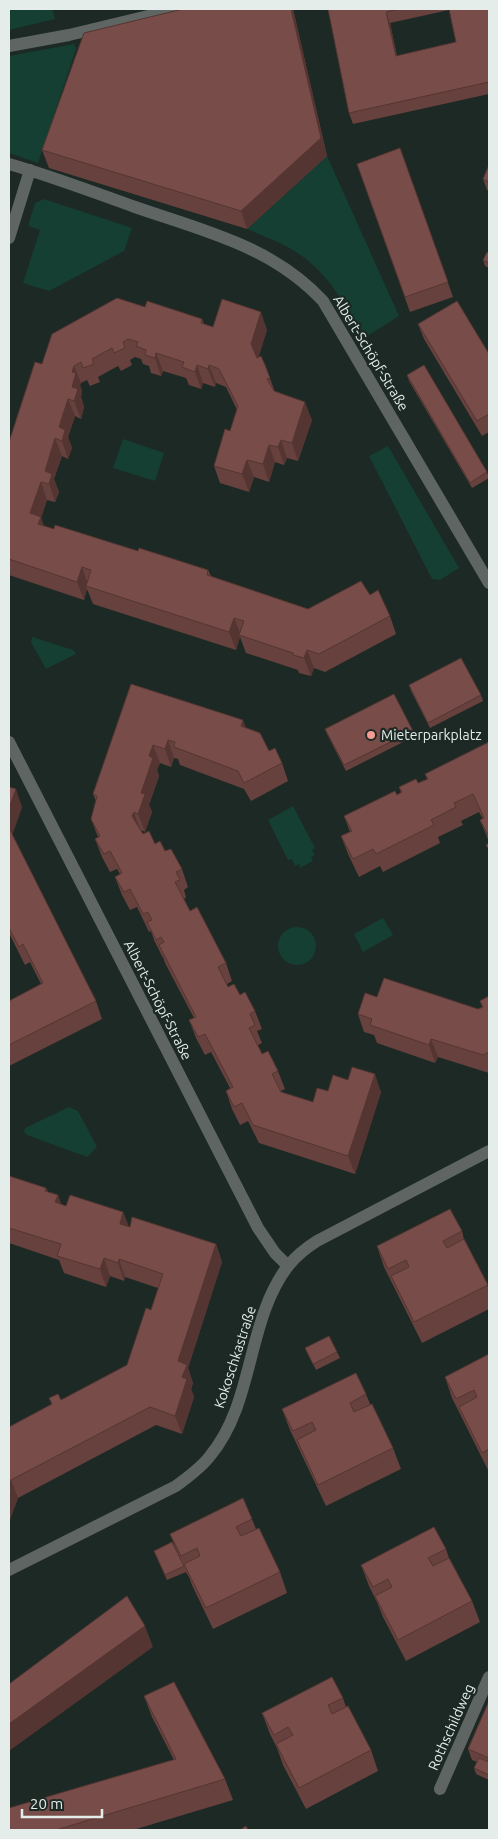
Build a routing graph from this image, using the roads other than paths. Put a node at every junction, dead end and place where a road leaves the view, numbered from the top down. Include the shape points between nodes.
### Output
1 (177, 9) edge
2 (9, 46) edge
3 (9, 164) edge
4 (30, 170) junction
5 (9, 238) edge
6 (486, 567) edge
7 (489, 583) edge
8 (9, 742) edge
9 (489, 1151) edge
10 (288, 1266) junction
11 (9, 1570) edge
12 (489, 1677) edge
13 (440, 1789) dead end

1 - 2 street
3 - 4 street, Albert-Schöpf-Straße
4 - 5 street
4 - 6 street, Albert-Schöpf-Straße via 251,248 291,271 309,286 323,301
6 - 7 street, Albert-Schöpf-Straße
8 - 10 street, Albert-Schöpf-Straße via 258,1228
9 - 10 street, Kokoschkastraße via 316,1240
10 - 11 street, Kokoschkastraße via 273,1290 236,1408 211,1456 176,1486
12 - 13 street, Rothschildweg

